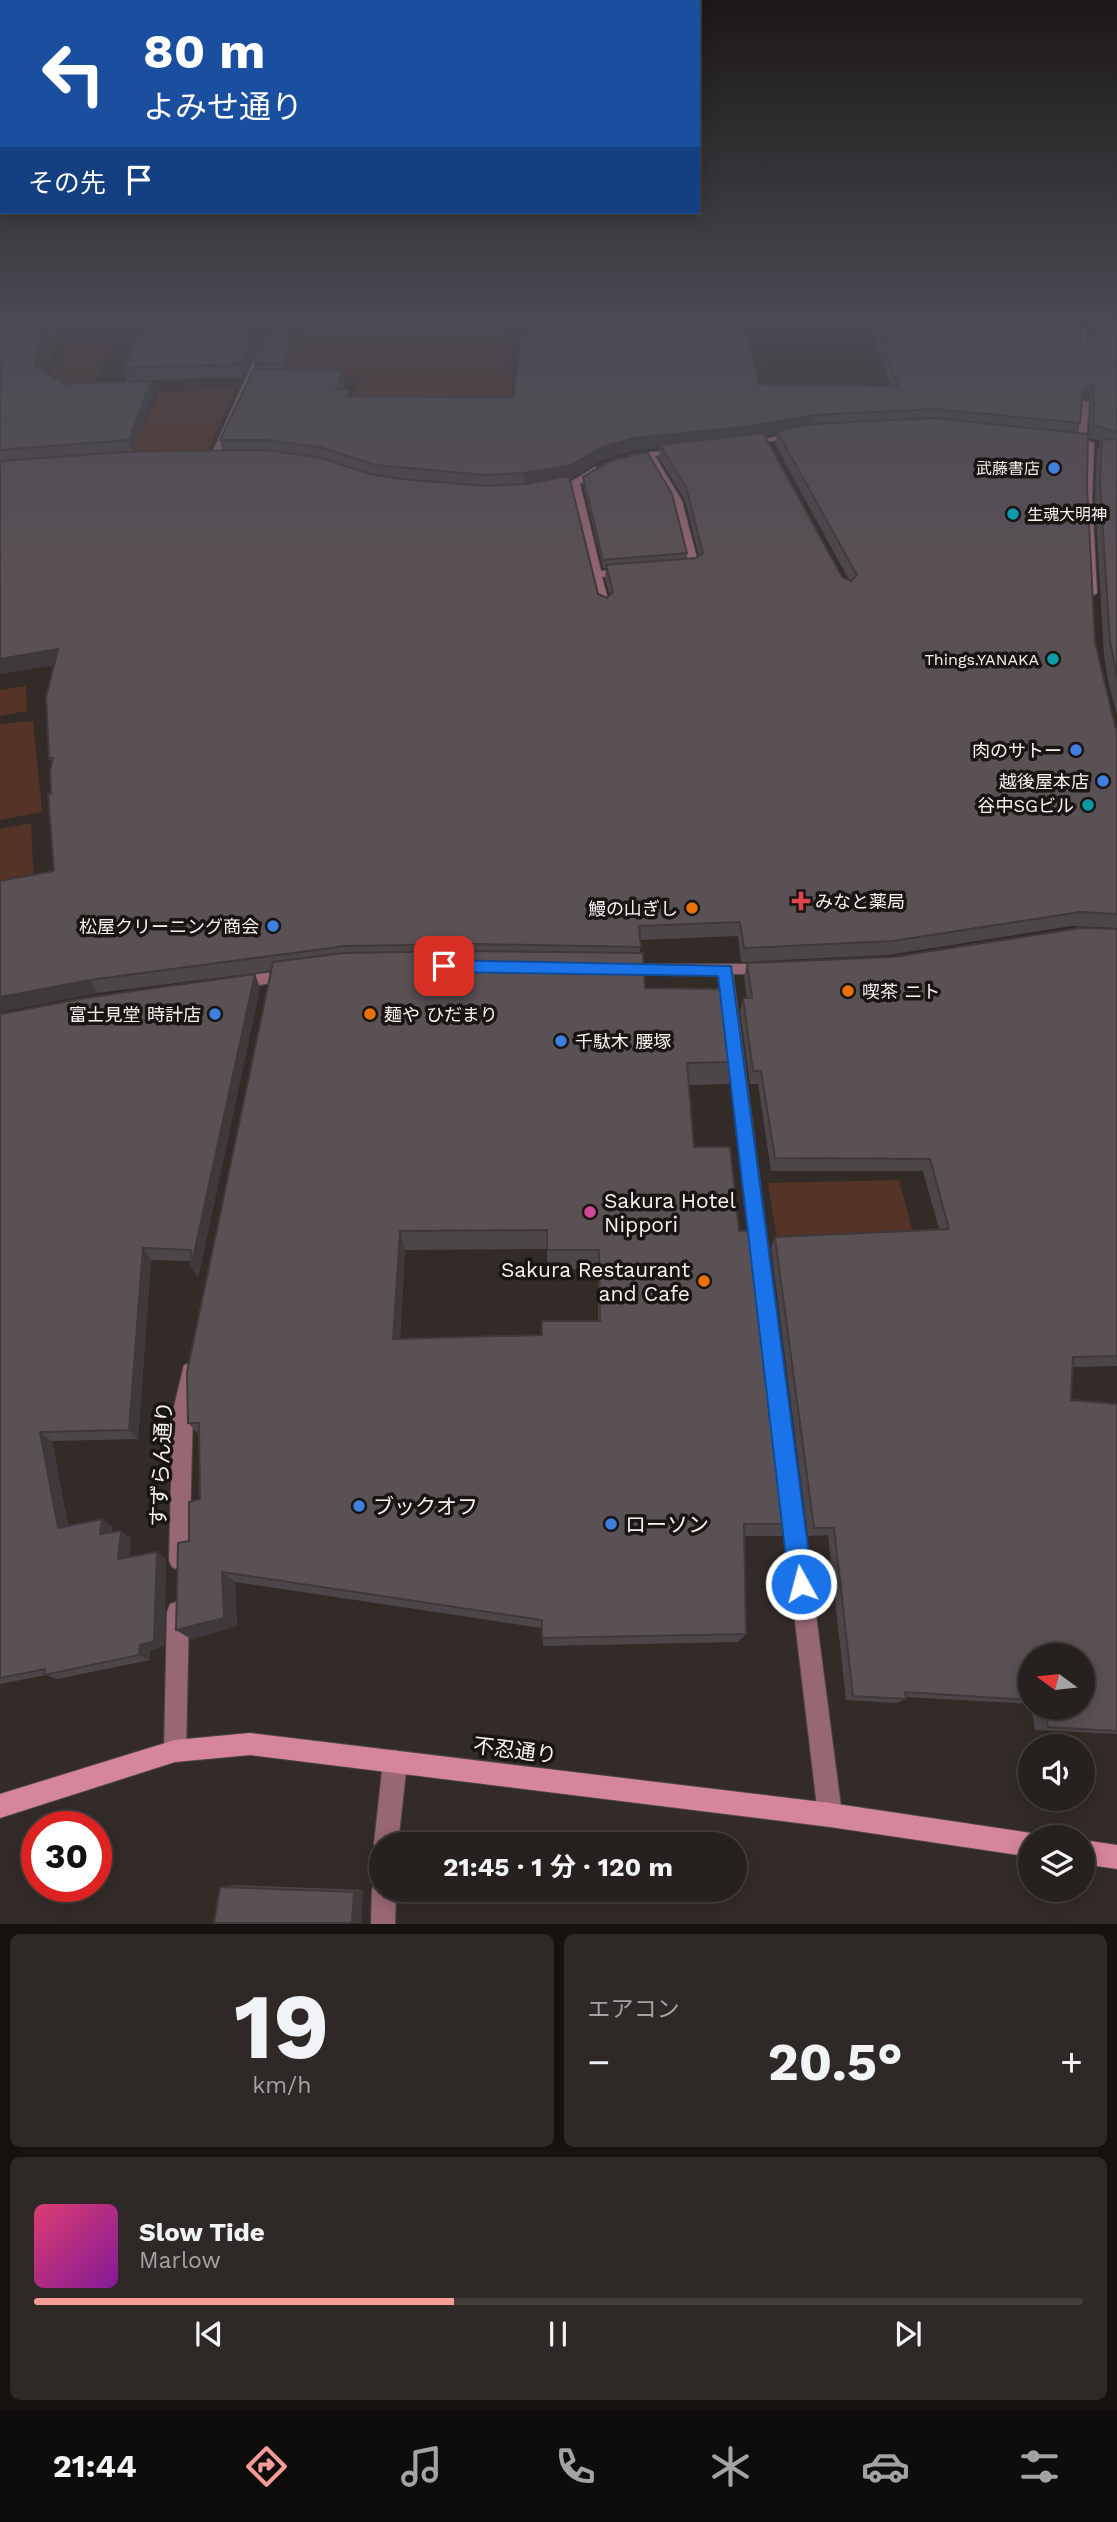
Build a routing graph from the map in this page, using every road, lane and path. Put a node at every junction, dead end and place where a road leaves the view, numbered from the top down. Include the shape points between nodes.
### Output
1 (235, 411) edge
2 (1085, 411) edge
3 (810, 432) edge
4 (1056, 439) edge
5 (766, 441) junction
6 (738, 444) edge
7 (1088, 444) junction
8 (1104, 448) edge
9 (688, 450) edge
10 (772, 452) edge
11 (650, 454) junction
12 (202, 458) edge
13 (214, 458) junction
14 (227, 458) edge
15 (624, 458) edge
16 (606, 464) edge
17 (575, 484) junction
18 (539, 491) edge
19 (667, 568) edge
20 (639, 570) edge
21 (598, 574) junction
22 (605, 607) edge
23 (1093, 610) edge
24 (614, 968) edge
25 (779, 968) edge
26 (725, 970) junction
27 (295, 974) edge
28 (218, 985) edge
29 (194, 1357) edge
30 (175, 1751) junction
31 (395, 1762) junction
32 (0, 1807) edge
33 (830, 1815) junction
34 (387, 1832) edge
35 (1018, 1843) edge
36 (1095, 1854) edge
37 (1117, 1857) edge
38 (384, 1902) edge
39 (383, 1923) edge

1 - 13 street
2 - 7 street
3 - 5 street
4 - 7 street
5 - 6 street
5 - 10 street
7 - 8 street
7 - 23 street
9 - 11 street
11 - 15 street
11 - 19 street via 678,501 694,566
12 - 13 street
13 - 14 street
16 - 17 street
17 - 18 street
17 - 21 street
20 - 21 street
21 - 22 street
24 - 26 street
25 - 26 street
26 - 33 street
27 - 28 street via 270,984
29 - 30 street, すずらん通り via 183,1411
30 - 31 main road, 不忍通り via 250,1744
30 - 32 main road, 不忍通り
31 - 33 main road, 不忍通り
31 - 34 street
33 - 35 main road, 不忍通り
36 - 37 main road
38 - 39 street

